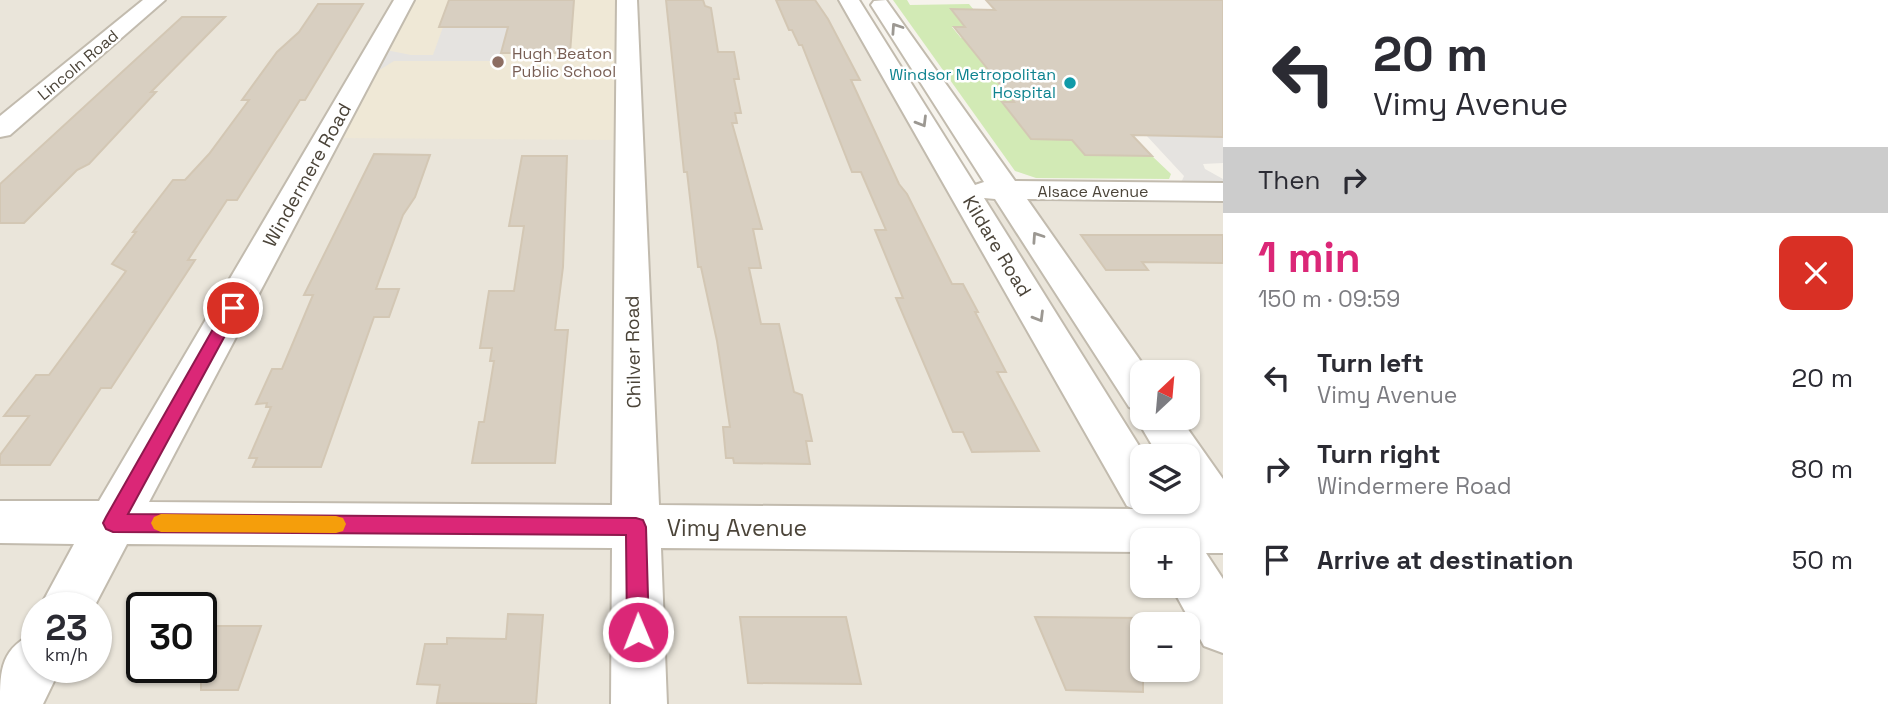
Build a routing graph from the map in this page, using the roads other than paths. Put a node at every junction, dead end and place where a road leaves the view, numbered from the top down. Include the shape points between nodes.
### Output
1 (155, 0) edge
2 (404, 0) edge
3 (627, 0) edge
4 (849, 0) edge
5 (878, 0) edge
6 (0, 130) edge
7 (964, 190) junction
8 (1005, 190) junction
9 (1223, 192) edge
10 (1130, 377) edge
11 (1200, 483) edge
12 (1223, 517) edge
13 (0, 522) edge
14 (113, 523) junction
15 (636, 527) junction
16 (1163, 527) edge
17 (1223, 531) edge
18 (74, 592) edge
19 (1223, 627) edge
20 (24, 683) edge
21 (12, 704) edge
22 (639, 704) edge

1 - 6 street, Lincoln Road
2 - 14 street, Windermere Road
3 - 15 street, Chilver Road
4 -> 7 street, Kildare Road
8 -> 5 street, Kildare Road
7 - 8 street, Alsace Avenue
7 -> 16 street, Kildare Road
8 - 9 street, Alsace Avenue
10 -> 8 street, Kildare Road
11 - 12 street
13 - 14 street, Vimy Avenue
14 - 15 street, Vimy Avenue
14 - 18 street, Windermere Road
15 - 16 street, Vimy Avenue
15 - 22 street, Chilver Road
16 - 17 street, Vimy Avenue
16 - 19 street, Kildare Road
20 - 21 street

